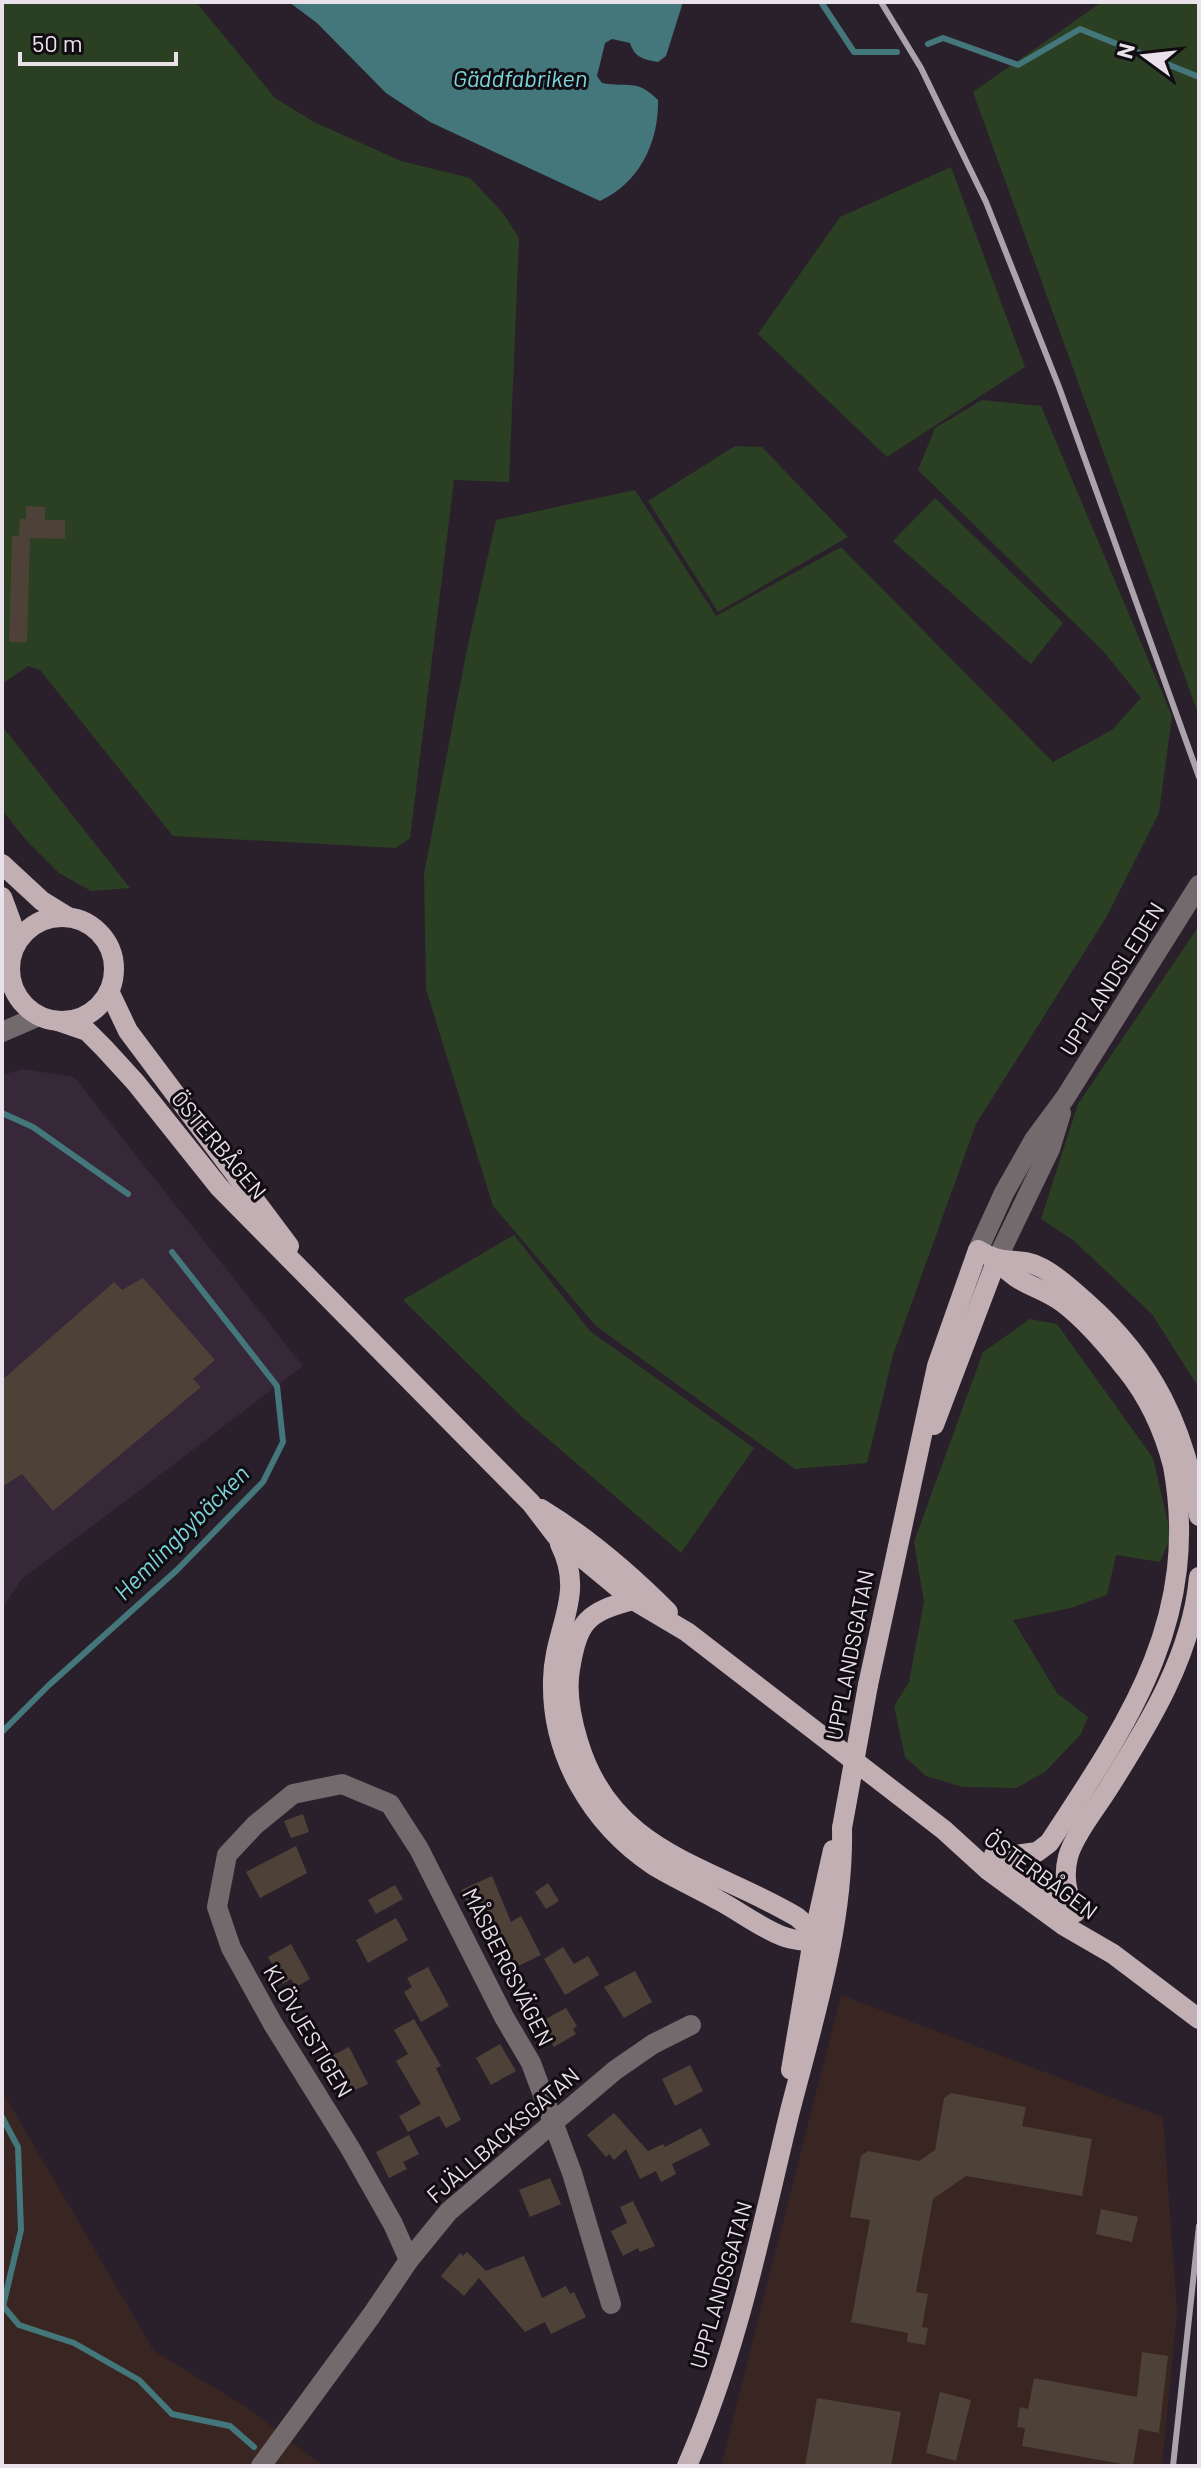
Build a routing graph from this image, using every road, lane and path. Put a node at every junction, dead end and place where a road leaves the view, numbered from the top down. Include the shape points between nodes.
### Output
1 (2, 864) edge
2 (1199, 885) edge
3 (2, 897) edge
4 (68, 917) junction
5 (8, 968) edge
6 (109, 991) junction
7 (48, 1019) junction
8 (2, 1032) edge
9 (1065, 1098) junction
10 (978, 1250) junction
11 (997, 1259) junction
12 (337, 1310) junction
13 (908, 1493) junction
14 (531, 1503) junction
15 (1199, 1516) edge
16 (557, 1537) junction
17 (1199, 1577) edge
18 (633, 1600) junction
19 (687, 1632) junction
20 (255, 1825) joint
21 (944, 1830) junction
22 (999, 1857) junction
23 (1074, 1911) junction
24 (821, 1943) junction
25 (1113, 1954) junction
26 (1199, 2019) edge
27 (691, 2025) dead end
28 (555, 2121) junction
29 (409, 2260) junction
30 (611, 2304) dead end
31 (261, 2466) edge
32 (687, 2466) edge

1 - 4 main road
2 - 9 street, UPPLANDSLEDEN
3 - 5 main road via 12,924
4 - 5 main road via 36,923 22,935
4 - 6 main road via 91,926 108,943 114,967
5 - 7 main road via 24,1005
6 - 7 main road via 94,1010 77,1019
6 - 12 main road, ÖSTERBÅGEN via 128,1031
7 - 8 street
7 - 12 main road, ÖSTERBÅGEN via 87,1031 104,1048 219,1187
9 - 10 street, UPPLANDSLEDEN via 1034,1140
9 - 11 street, UPPLANDSLEDEN via 1050,1149
10 - 11 main road
10 - 13 main road, UPPLANDSGATAN via 937,1366
11 - 13 main road, UPPLANDSGATAN
11 - 15 main road via 1021,1260 1053,1274 1139,1358 1174,1420
11 - 22 main road via 1015,1279 1074,1312 1144,1395 1180,1487 1186,1559 1159,1668 1107,1754 1049,1843 1037,1852
12 - 14 main road, ÖSTERBÅGEN
13 - 24 main road, UPPLANDSGATAN, bridge via 842,1828 831,1856
14 - 16 main road, ÖSTERBÅGEN
14 - 19 main road, ÖSTERBÅGEN via 567,1525 644,1588
16 - 18 main road, ÖSTERBÅGEN
16 - 24 main road via 572,1582 553,1680 556,1723 581,1791 603,1821 655,1866 780,1936
17 - 23 main road via 1187,1638 1173,1675 1069,1853 1064,1873
18 - 19 main road, ÖSTERBÅGEN
18 - 24 main road via 602,1608 574,1644 568,1680 572,1721 596,1783 639,1835 664,1853 797,1917
19 - 21 main road, ÖSTERBÅGEN
20 - 28 street, MÅSBERGSVÄGEN via 293,1794 342,1784 390,1804 531,2063
20 - 29 street, KLÖVJESTIGEN via 227,1855 217,1907 231,1948 350,2148
21 - 22 main road, ÖSTERBÅGEN
21 - 25 main road, ÖSTERBÅGEN via 989,1871
22 - 23 main road, ÖSTERBÅGEN
23 - 25 main road, ÖSTERBÅGEN
24 - 32 main road, UPPLANDSGATAN via 805,2062 733,2344
25 - 26 main road, ÖSTERBÅGEN
27 - 28 street, FJÄLLBACKSGATAN via 614,2071
28 - 29 street, FJÄLLBACKSGATAN via 449,2211
28 - 30 street, MÅSBERGSVÄGEN
29 - 31 street, FJÄLLBACKSGATAN

